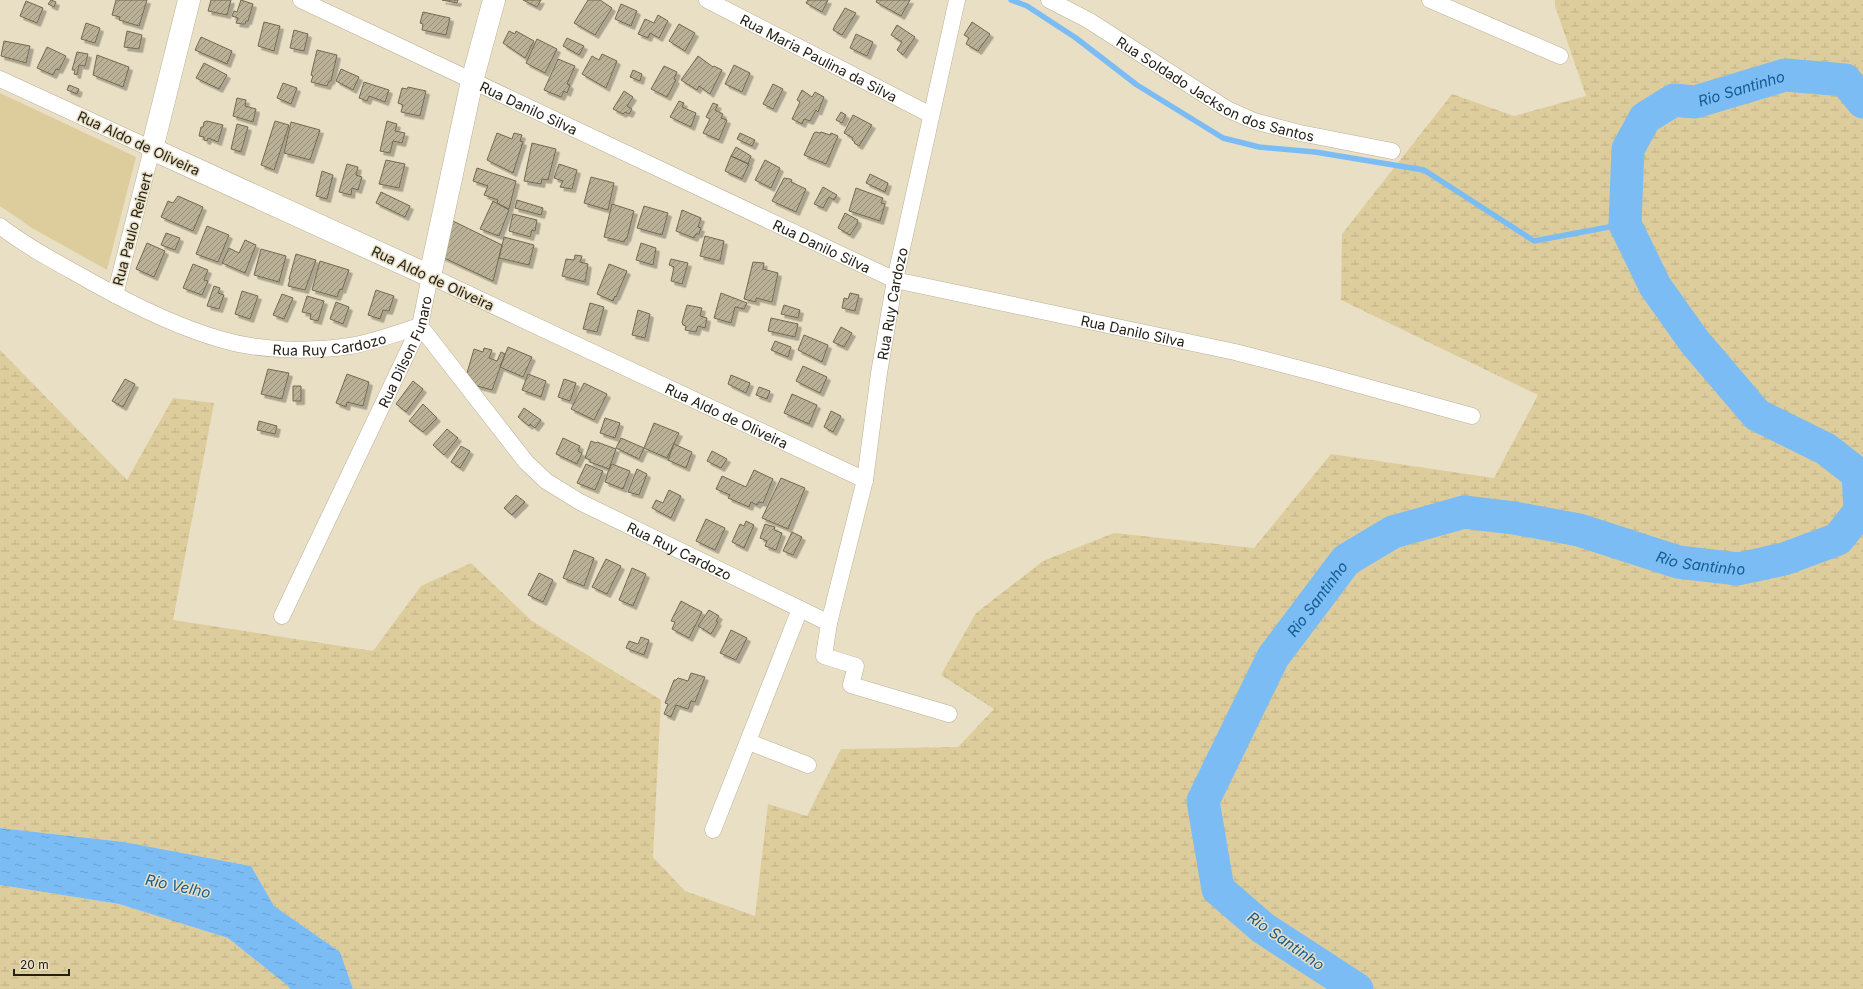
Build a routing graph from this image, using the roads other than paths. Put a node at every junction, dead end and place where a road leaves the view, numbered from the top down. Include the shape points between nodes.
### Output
1 (189, 0) edge
2 (301, 0) edge
3 (494, 0) edge
4 (707, 0) edge
5 (957, 0) edge
6 (1050, 0) edge
7 (1430, 0) edge
8 (1560, 56) dead end
9 (0, 79) edge
10 (472, 81) junction
11 (931, 115) junction
12 (152, 149) junction
13 (1392, 151) dead end
14 (0, 226) edge
15 (430, 276) junction
16 (895, 280) junction
17 (115, 295) junction
18 (420, 326) junction
19 (1472, 416) dead end
20 (866, 480) junction
21 (800, 609) junction
22 (282, 616) dead end
23 (829, 623) junction
24 (949, 714) dead end
25 (749, 742) junction
26 (808, 765) dead end
27 (713, 830) dead end

1 - 12 street, Rua Paulo Reinert
2 - 10 street, Rua Danilo Silva
3 - 10 street, Rua Dilson Funaro
4 - 11 street, Rua Maria Paulina da Silva
5 - 11 street, Rua Ruy Cardozo
6 - 13 street, Rua Soldado Jackson dos Santos via 1088,20 1227,108 1254,121
7 - 8 street
9 - 12 street, Rua Aldo de Oliveira
10 - 15 street, Rua Dilson Funaro
10 - 16 street, Rua Danilo Silva
11 - 16 street, Rua Ruy Cardozo
12 - 15 street, Rua Aldo de Oliveira
12 - 17 street, Rua Paulo Reinert
14 - 17 street, Rua Ruy Cardozo
15 - 18 street, Rua Dilson Funaro
15 - 20 street, Rua Aldo de Oliveira
16 - 19 street, Rua Danilo Silva via 1235,352
16 - 20 street, Rua Ruy Cardozo via 879,373
17 - 18 street, Rua Ruy Cardozo via 224,340 269,348 316,349 350,346
18 - 21 street, Rua Ruy Cardozo via 526,462 546,481 580,502
18 - 22 street, Rua Dilson Funaro
20 - 23 street, Rua Ruy Cardozo
21 - 23 street, Rua Ruy Cardozo
21 - 25 street
23 - 24 street via 824,656 856,666 851,685
25 - 26 street
25 - 27 street

